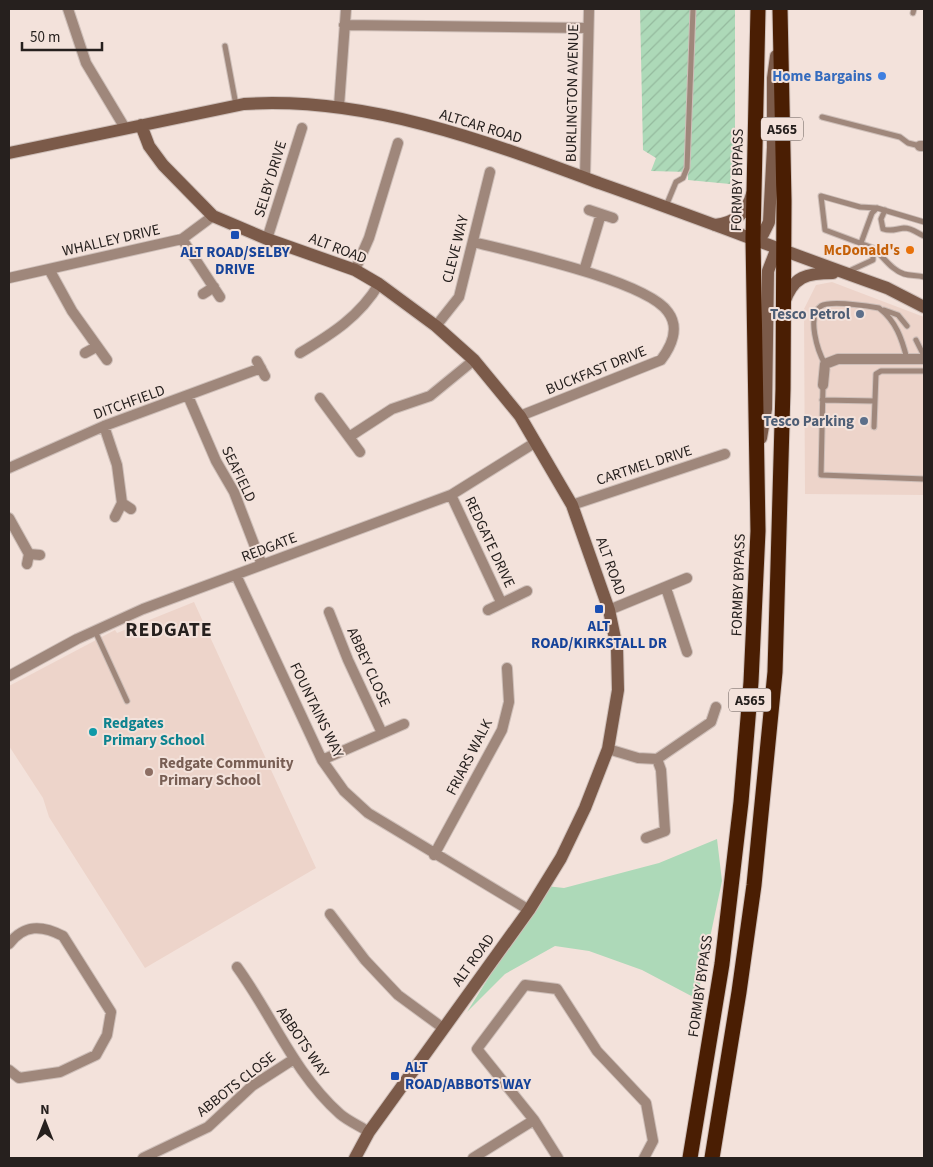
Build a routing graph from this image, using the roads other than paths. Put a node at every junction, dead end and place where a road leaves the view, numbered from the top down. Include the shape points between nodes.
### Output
1 (68, 9) edge
2 (346, 9) edge
3 (589, 9) edge
4 (693, 9) edge
5 (758, 9) edge
6 (780, 9) edge
7 (344, 25) junction
8 (588, 28) junction
9 (780, 34) junction
10 (224, 46) dead end
11 (236, 105) junction
12 (339, 106) junction
13 (822, 117) dead end
14 (141, 125) junction
15 (125, 128) junction
16 (302, 128) dead end
17 (398, 143) dead end
18 (922, 146) edge
19 (9, 153) edge
20 (489, 172) dead end
21 (586, 178) junction
22 (754, 187) junction
23 (666, 206) junction
24 (860, 207) junction
25 (876, 208) junction
26 (589, 210) dead end
27 (885, 210) junction
28 (872, 213) junction
29 (601, 214) junction
30 (213, 216) junction
31 (614, 218) dead end
32 (924, 222) edge
33 (715, 225) junction
34 (924, 236) edge
35 (753, 238) junction
36 (182, 239) junction
37 (267, 239) junction
38 (473, 242) junction
39 (861, 242) junction
40 (873, 248) junction
41 (783, 250) junction
42 (50, 270) junction
43 (355, 270) junction
44 (584, 271) junction
45 (844, 273) junction
46 (924, 277) edge
47 (9, 278) edge
48 (379, 284) junction
49 (214, 287) junction
50 (203, 294) dead end
51 (220, 297) dead end
52 (783, 305) junction
53 (924, 307) edge
54 (879, 308) junction
55 (436, 326) junction
56 (907, 326) dead end
57 (916, 340) dead end
58 (96, 347) junction
59 (85, 353) dead end
60 (301, 353) dead end
61 (924, 357) edge
62 (907, 359) junction
63 (107, 360) dead end
64 (474, 360) junction
65 (825, 364) junction
66 (261, 368) dead end
67 (924, 372) edge
68 (823, 384) joint
69 (188, 396) junction
70 (320, 398) dead end
71 (822, 400) junction
72 (874, 401) junction
73 (520, 416) junction
74 (104, 426) junction
75 (874, 427) dead end
76 (349, 437) junction
77 (536, 442) junction
78 (360, 452) dead end
79 (758, 452) junction
80 (725, 454) dead end
81 (9, 468) edge
82 (924, 479) edge
83 (451, 495) junction
84 (572, 505) junction
85 (115, 517) dead end
86 (9, 518) edge
87 (40, 555) dead end
88 (262, 565) junction
89 (236, 575) junction
90 (687, 578) dead end
91 (666, 588) junction
92 (527, 591) dead end
93 (502, 602) junction
94 (488, 610) dead end
95 (609, 610) junction
96 (329, 612) dead end
97 (95, 631) junction
98 (687, 652) dead end
99 (507, 668) dead end
100 (9, 676) edge
101 (127, 701) dead end
102 (716, 707) dead end
103 (404, 724) dead end
104 (382, 733) junction
105 (608, 749) junction
106 (657, 759) junction
107 (322, 760) junction
108 (646, 838) dead end
109 (434, 855) junction
110 (529, 910) junction
111 (330, 914) dead end
112 (9, 944) edge
113 (237, 967) dead end
114 (443, 1028) junction
115 (294, 1059) junction
116 (9, 1070) edge
117 (534, 1120) junction
118 (369, 1132) junction
119 (143, 1158) edge
120 (356, 1158) edge
121 (473, 1158) edge
122 (558, 1158) edge
123 (644, 1158) edge
124 (690, 1158) edge
125 (712, 1158) edge

1 - 15 street via 86,63
2 - 7 street
3 - 8 street, BURLINGTON AVENUE
4 - 23 lane via 687,168 683,178 676,182
5 - 22 highway, FORMBY BYPASS / A565
6 - 9 highway, A565
7 - 8 street
7 - 12 street
8 - 21 street, BURLINGTON AVENUE
9 - 35 main road via 773,78 769,222 763,234
9 - 41 highway, A565
10 - 11 lane
11 - 12 main road, ALTCAR ROAD via 270,102
11 - 14 main road, ALTCAR ROAD
12 - 21 main road, ALTCAR ROAD via 412,122 496,146
13 - 18 lane via 900,137 908,143
14 - 15 main road, ALTCAR ROAD
14 - 30 main road, ALT ROAD via 149,146 163,165
15 - 19 main road, ALTCAR ROAD
16 - 37 street, SELBY DRIVE
17 - 43 street via 369,238
20 - 38 street, CLEVE WAY
21 - 23 main road, ALTCAR ROAD
22 - 33 main road via 749,204 740,216
22 - 35 highway, FORMBY BYPASS / A565
23 - 33 main road, ALTCAR ROAD
24 - 25 lane
24 - 28 lane
24 - 39 lane via 822,196 825,230
25 - 27 lane
25 - 28 lane
26 - 29 street
27 - 32 lane
27 - 34 lane via 881,219 882,229 891,232 912,229
28 - 39 lane
29 - 31 street
29 - 44 street
30 - 36 street, WHALLEY DRIVE
30 - 37 main road, ALT ROAD
33 - 35 main road, ALTCAR ROAD
35 - 41 main road, ALTCAR ROAD
35 - 79 highway, FORMBY BYPASS / A565
36 - 42 street, WHALLEY DRIVE
36 - 49 street
37 - 43 main road, ALT ROAD
38 - 44 street, BUCKFAST DRIVE
38 - 55 street, CLEVE WAY via 459,297
39 - 40 lane
40 - 45 lane via 873,260
40 - 46 lane via 895,270
41 - 45 main road, ALTCAR ROAD
41 - 52 highway, A565
41 - 79 main road via 775,253 768,271 766,409
42 - 47 street, WHALLEY DRIVE
42 - 58 street
43 - 48 main road, ALT ROAD
44 - 73 street, BUCKFAST DRIVE via 653,298 669,312 674,327 672,346 661,360
45 - 52 main road via 804,276 792,287
45 - 53 main road, ALTCAR ROAD via 887,288
48 - 55 main road, ALT ROAD
48 - 60 street via 369,302 341,328
49 - 50 street
49 - 51 street
52 - 125 highway, A565 via 774,672 753,895
54 - 56 lane via 898,315
54 - 62 lane via 894,323
54 - 65 lane via 821,306 815,314 815,340
55 - 64 main road, ALT ROAD
57 - 61 lane
58 - 59 street
58 - 63 street
61 - 62 street
62 - 65 street via 838,358
64 - 73 main road, ALT ROAD
64 - 76 street via 430,396 392,409
65 - 68 street
66 - 69 street, DITCHFIELD
67 - 72 lane via 881,370 876,374
68 - 71 lane
69 - 74 street, DITCHFIELD
69 - 88 street, SEAFIELD via 216,461 234,492
70 - 76 street
71 - 72 lane
71 - 82 lane via 821,475
72 - 75 lane
73 - 77 main road, ALT ROAD
74 - 81 street, DITCHFIELD
74 - 85 street via 126,506
76 - 78 street
77 - 83 street, REDGATE
77 - 84 main road, ALT ROAD
79 - 124 highway, FORMBY BYPASS / A565 via 755,609 741,802 722,964
80 - 84 street, CARTMEL DRIVE
83 - 88 street, REDGATE
83 - 93 street, REDGATE DRIVE
84 - 95 main road, ALT ROAD
86 - 87 street via 28,559
88 - 89 street, REDGATE
89 - 97 street, REDGATE via 143,608
89 - 107 street, FOUNTAINS WAY
90 - 91 street
91 - 95 street
91 - 98 street
92 - 93 street, REDGATE DRIVE
93 - 94 street, REDGATE DRIVE
95 - 105 main road, ALT ROAD via 617,648 618,690
96 - 104 street, ABBEY CLOSE
97 - 100 street, REDGATE
97 - 101 lane
99 - 109 street, FRIARS WALK via 510,702 502,730
102 - 106 street via 711,722
103 - 104 street
104 - 107 street
105 - 106 street via 638,758
105 - 110 main road, ALT ROAD via 561,858
106 - 108 street via 661,770 665,831
107 - 109 street, FOUNTAINS WAY via 344,791 368,812
109 - 110 street, FOUNTAINS WAY
110 - 114 main road, ALT ROAD
111 - 114 street via 365,960 398,995
112 - 116 street via 17,934 33,927 64,936 111,1012 107,1035 96,1055 52,1073 19,1078
113 - 115 street, ABBOTS WAY via 240,981
114 - 118 main road, ALT ROAD
115 - 118 street, ABBOTS WAY via 341,1114
115 - 119 street, ABBOTS CLOSE via 252,1086 208,1127
117 - 121 street
117 - 122 street
117 - 123 street via 476,1049 524,985 557,988 597,1052 646,1102 654,1141
118 - 120 main road, ALT ROAD

